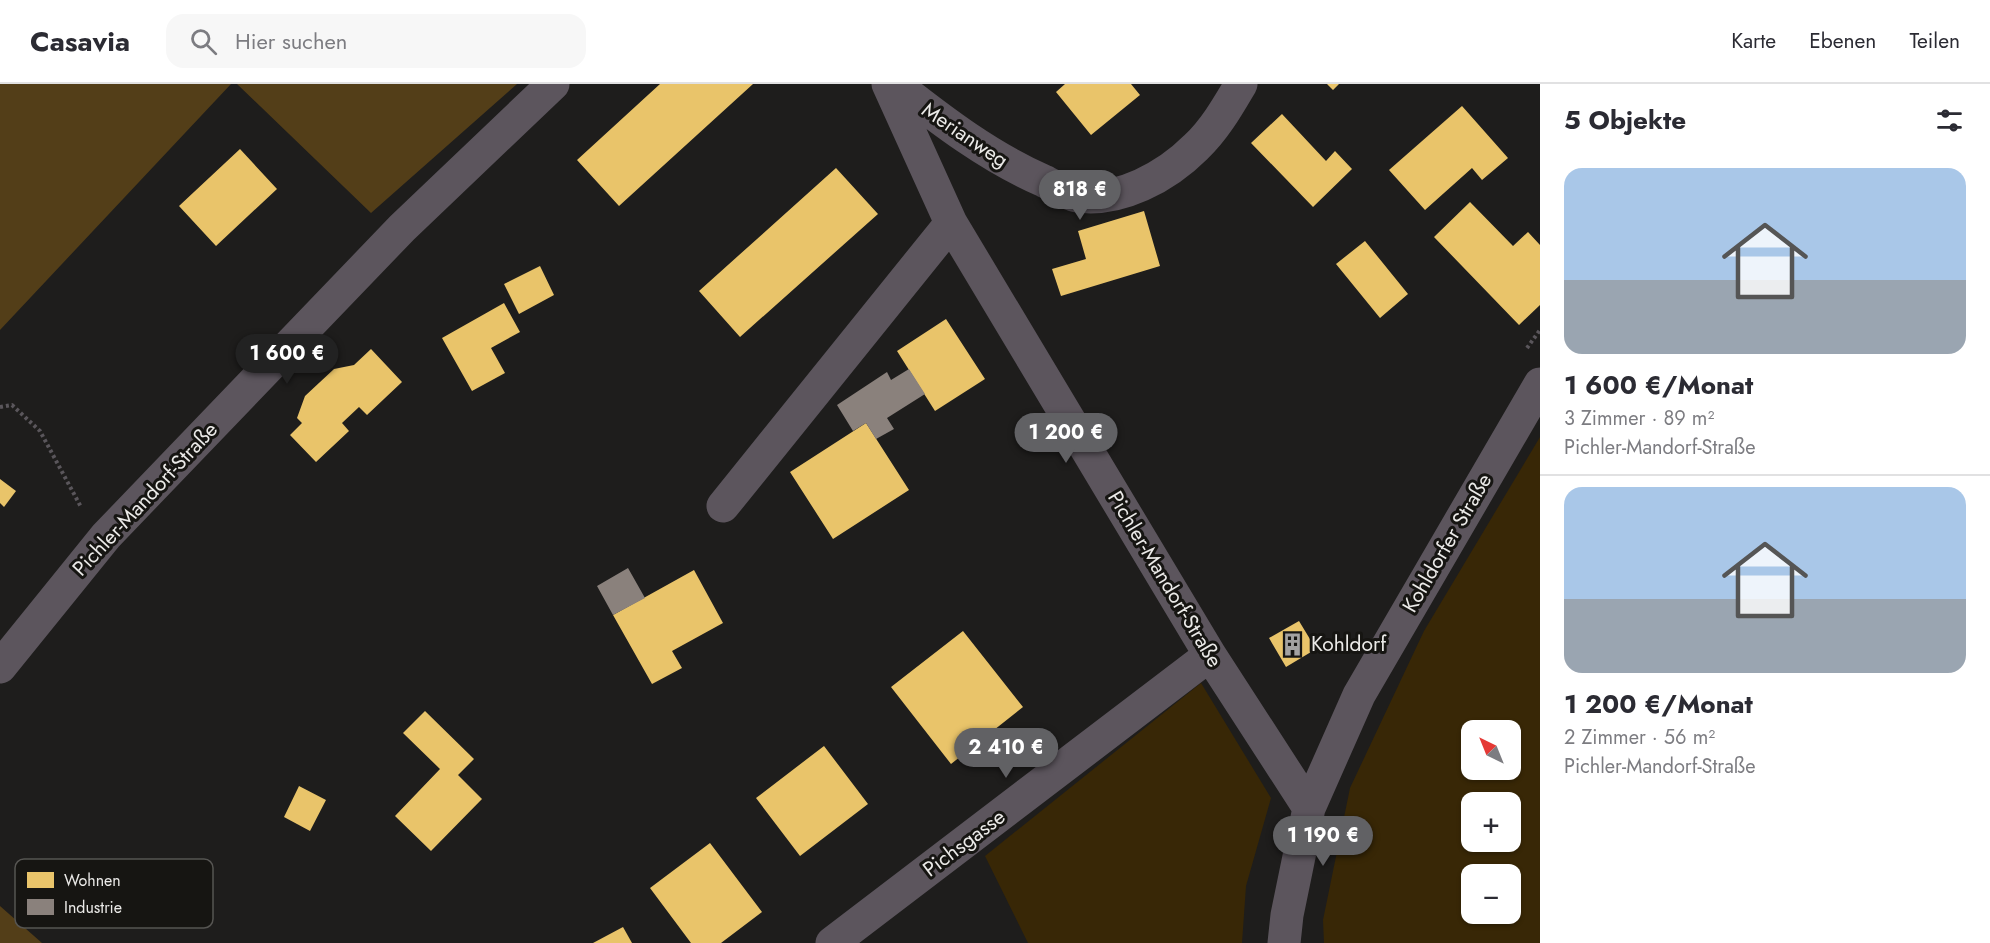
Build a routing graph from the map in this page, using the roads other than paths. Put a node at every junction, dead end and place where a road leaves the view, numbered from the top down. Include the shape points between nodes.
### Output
1 (553, 84) edge
2 (888, 84) edge
3 (895, 84) edge
4 (1241, 84) edge
5 (951, 223) junction
6 (1540, 384) edge
7 (723, 506) dead end
8 (1210, 655) junction
9 (0, 667) edge
10 (1310, 808) junction
11 (832, 943) edge
12 (1284, 943) edge

1 - 9 street, Pichler-Mandorf-Straße via 402,228 106,536
2 - 5 street, Pichler-Mandorf-Straße
3 - 4 street, Merianweg via 1010,166 1075,195 1107,197 1151,181 1196,148
5 - 7 street
5 - 8 street, Pichler-Mandorf-Straße
6 - 10 street, Kohldorfer Straße via 1359,696
8 - 10 street, Pichler-Mandorf-Straße
8 - 11 street, Pichsgasse
10 - 12 street, Kohldorfer Straße

